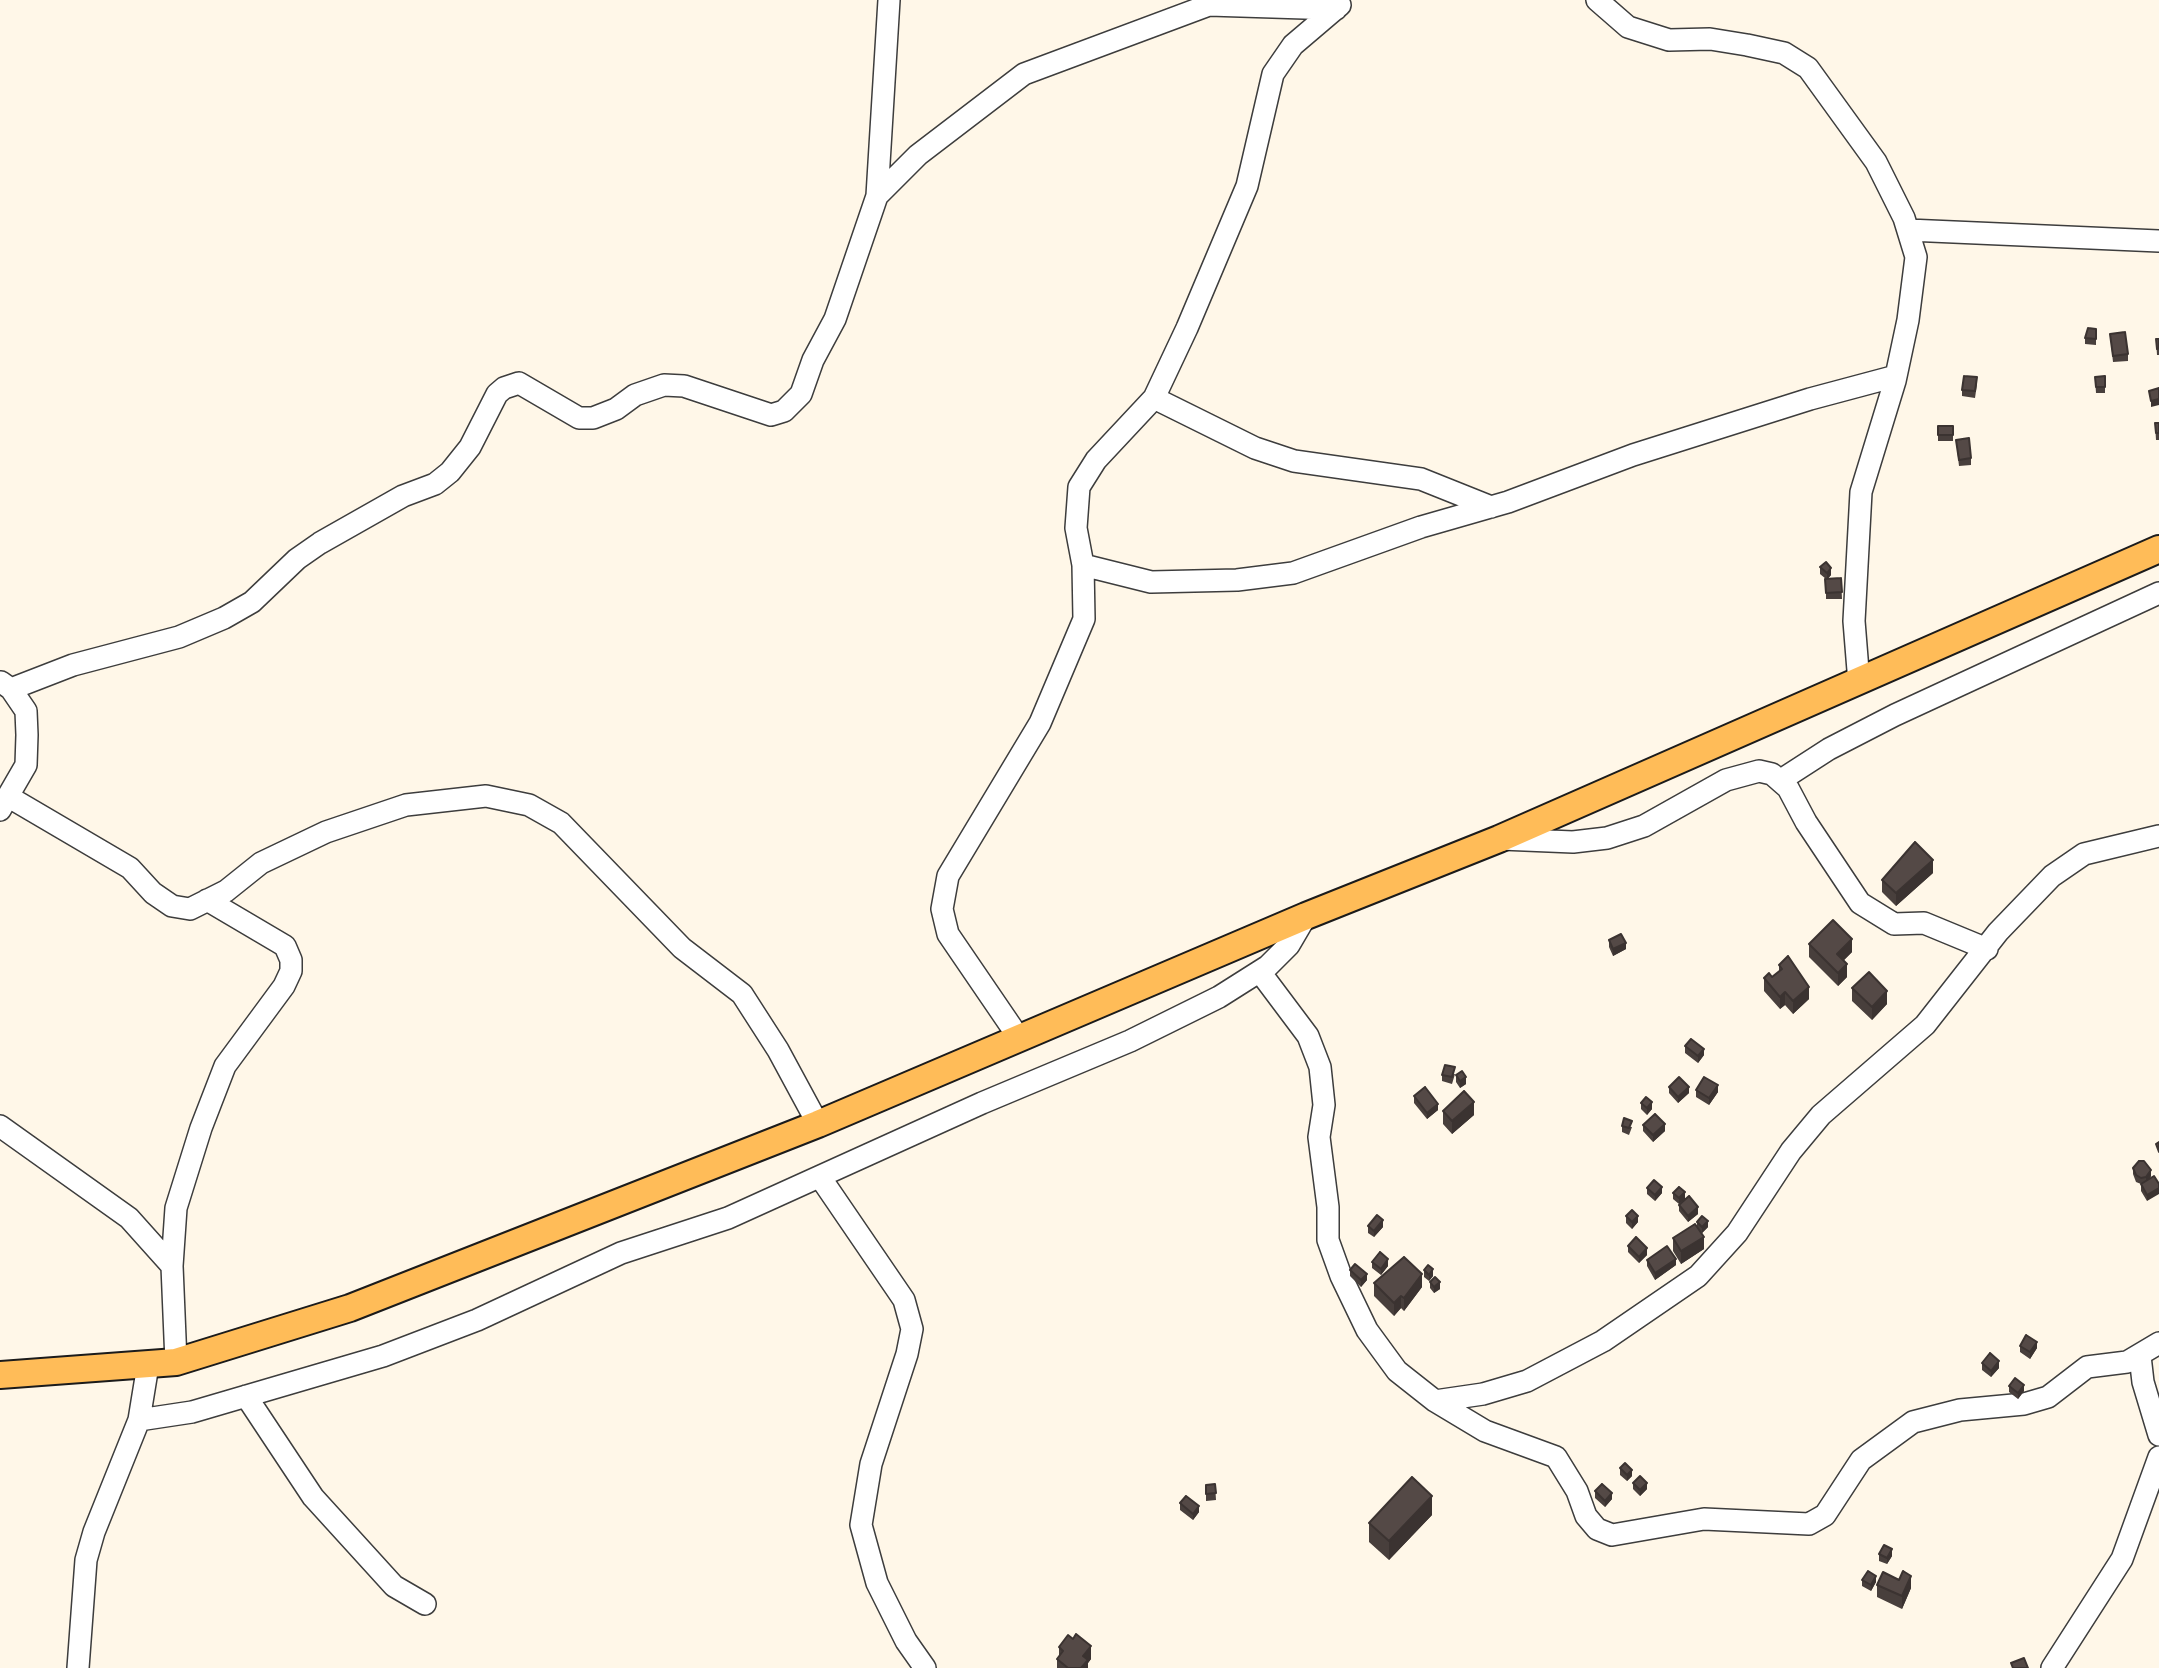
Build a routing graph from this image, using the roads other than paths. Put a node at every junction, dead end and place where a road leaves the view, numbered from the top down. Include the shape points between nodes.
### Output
1 (889, 0) edge
2 (1597, 0) edge
3 (1341, 4) edge
4 (877, 196) junction
5 (1908, 230) junction
6 (2159, 241) edge
7 (1896, 376) junction
8 (1154, 398) junction
9 (1491, 507) junction
10 (2159, 549) edge
11 (1083, 565) junction
12 (2159, 593) edge
13 (1859, 683) junction
14 (6, 685) edge
15 (1781, 780) junction
16 (5, 803) edge
17 (2159, 836) edge
18 (1499, 839) junction
19 (207, 900) junction
20 (1306, 916) junction
21 (1987, 949) junction
22 (1260, 972) junction
23 (1019, 1038) junction
24 (818, 1124) junction
25 (0, 1126) edge
26 (820, 1177) junction
27 (172, 1266) junction
28 (2159, 1343) edge
29 (2140, 1356) junction
30 (176, 1362) junction
31 (148, 1365) junction
32 (0, 1375) edge
33 (246, 1396) junction
34 (1435, 1401) junction
35 (139, 1420) junction
36 (2159, 1435) edge
37 (2159, 1457) edge
38 (425, 1604) dead end
39 (78, 1668) edge
40 (925, 1668) edge
41 (2052, 1668) edge

1 - 4 street
2 - 5 street via 1629,27 1669,40 1710,39 1747,45 1784,53 1808,68 1876,162
3 - 4 street via 1209,5 1024,74 918,155
3 - 8 street via 1293,45 1273,74 1247,186
4 - 14 street via 835,319 801,394 784,411 771,415 684,386 664,385 593,418 579,418 519,383 504,388 450,472 320,543 252,602 179,637
5 - 6 street
5 - 7 street via 1916,257
7 - 9 street via 1633,455
7 - 13 street via 1861,492 1854,621
8 - 9 street via 1255,448 1294,461 1421,479
8 - 11 street via 1096,460 1079,486 1076,528
9 - 11 street via 1293,573 1151,582
10 - 13 main road
11 - 23 street via 1084,619 1062,676 1011,776 948,876 942,909 948,934
12 - 15 street via 1895,715
13 - 18 main road
14 - 16 street via 26,711 27,736 26,765
15 - 18 street via 1759,771 1726,780 1644,827 1607,838 1573,842
15 - 21 street via 1860,903 1894,924 1924,923
16 - 19 street via 130,868 172,906 190,909
17 - 21 street via 2084,854 2052,876
18 - 20 main road
19 - 24 street via 261,863 315,837 407,806 486,796 529,804 561,823 682,948 742,994
19 - 27 street via 285,946 291,971 225,1066 176,1208
20 - 22 street via 1289,945
20 - 23 main road
21 - 34 street via 1925,1025 1822,1115 1791,1151 1737,1233 1698,1276 1603,1340 1527,1381
22 - 26 street via 1130,1041
22 - 34 street via 1308,1036 1320,1067 1324,1105 1319,1137 1328,1240 1341,1276 1367,1330 1397,1371
23 - 24 main road
24 - 30 main road via 350,1308
25 - 27 street via 129,1218
26 - 33 street via 728,1218 621,1253 477,1320 383,1356
26 - 40 street via 904,1300 912,1329 870,1464 861,1525 877,1583
27 - 30 street
28 - 29 street
29 - 34 street via 2087,1367 2048,1397 2024,1404 1960,1410 1913,1422 1861,1460 1825,1515 1809,1524 1704,1519 1612,1535 1597,1529 1586,1516 1556,1457 1485,1431
29 - 36 street
30 - 31 main road
31 - 32 main road
31 - 35 street
33 - 35 street via 192,1412
33 - 38 street via 313,1497 394,1586
35 - 39 street via 86,1560
37 - 41 street via 2122,1559

